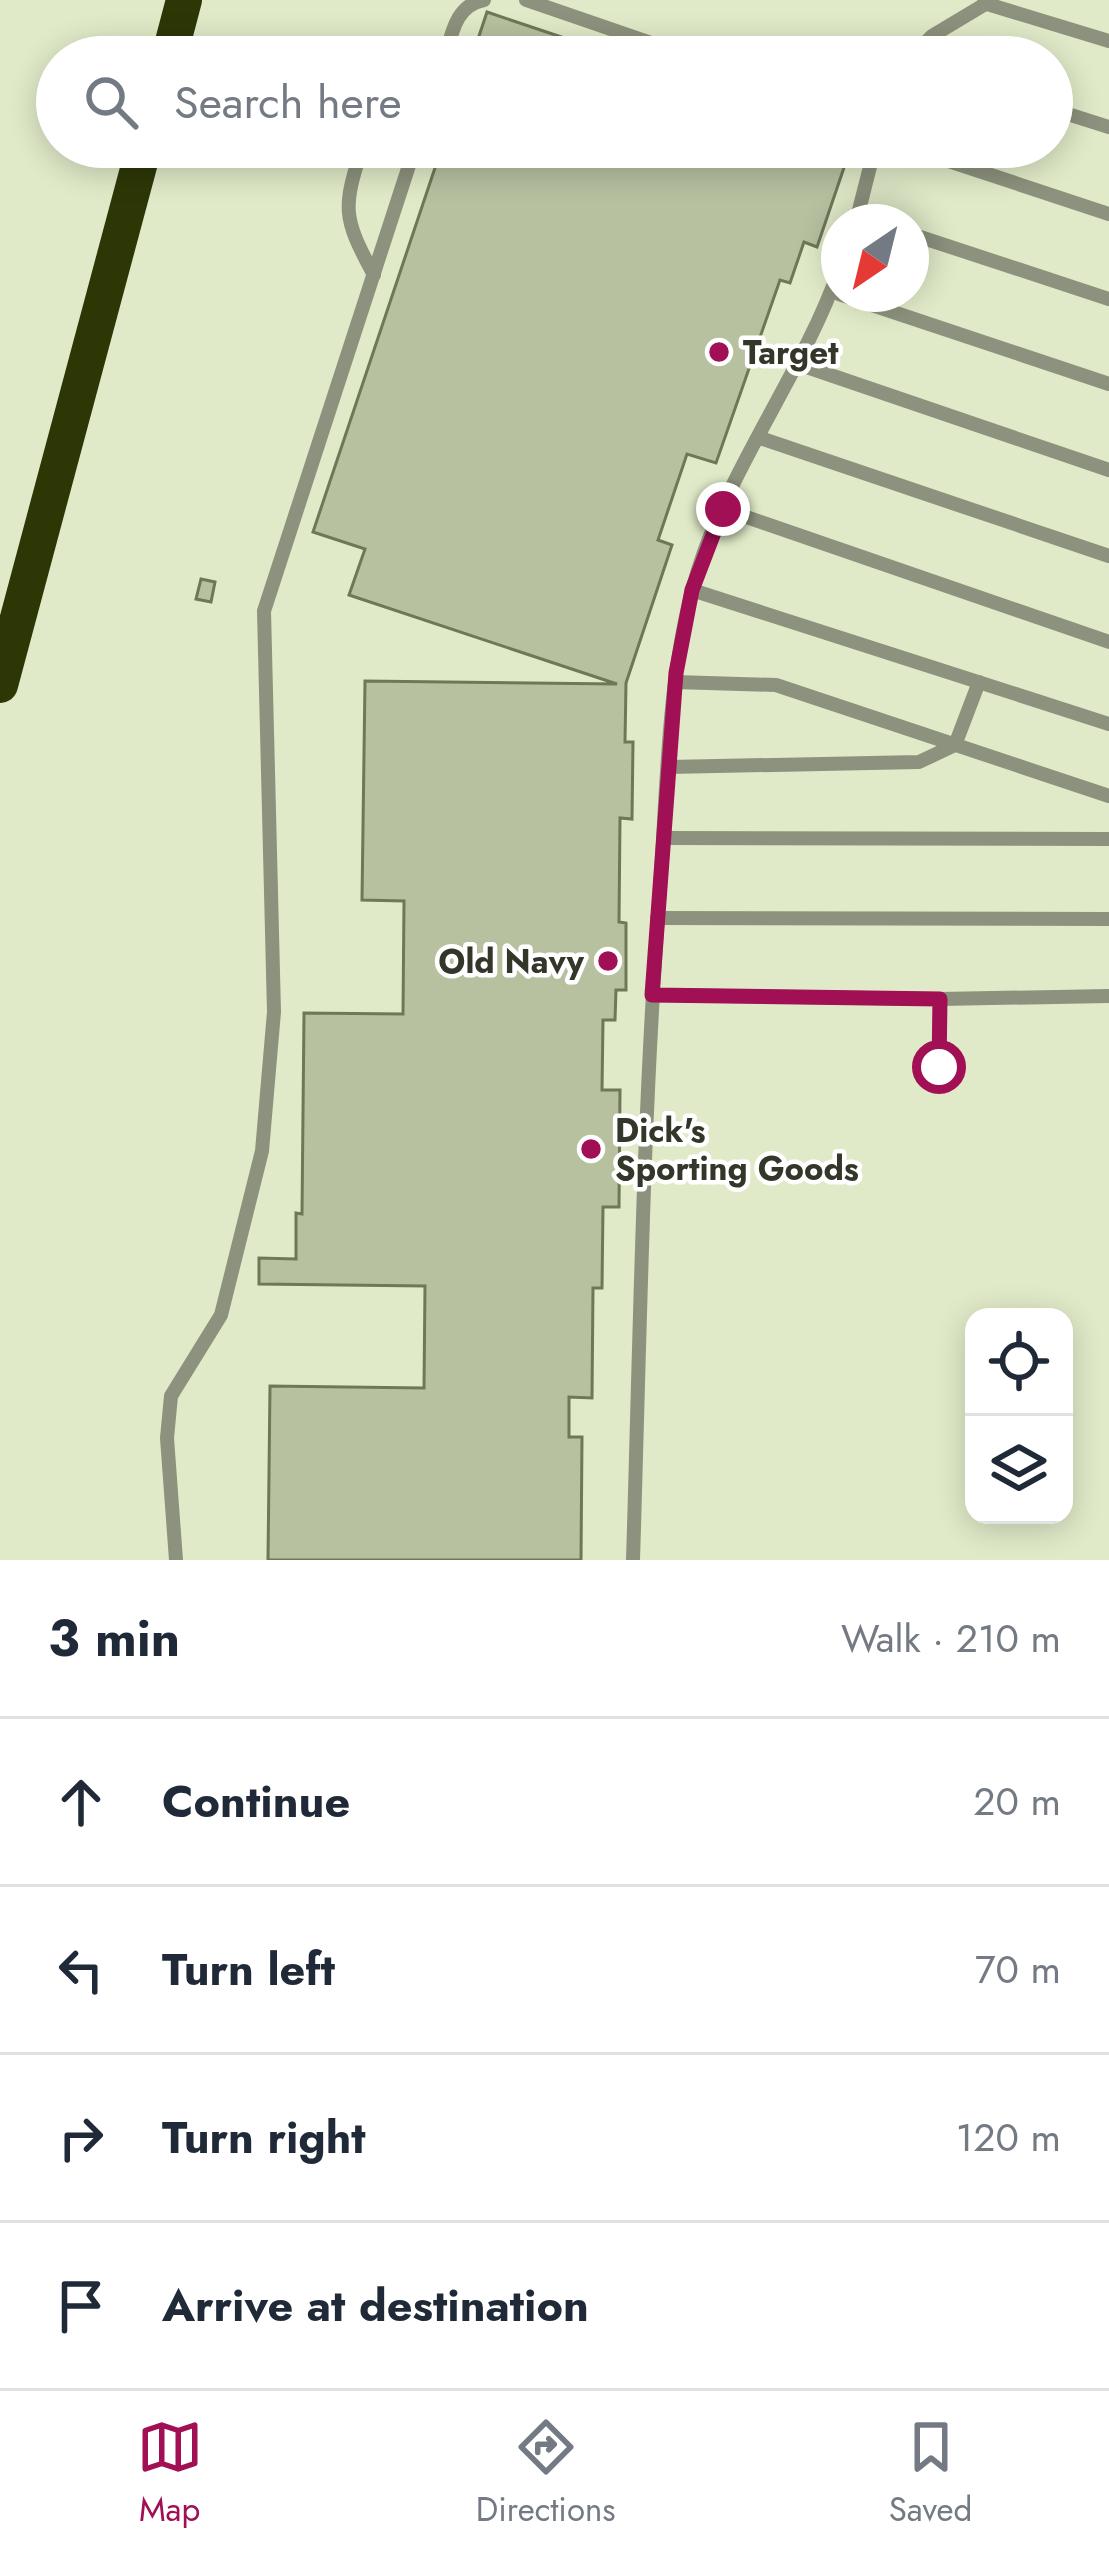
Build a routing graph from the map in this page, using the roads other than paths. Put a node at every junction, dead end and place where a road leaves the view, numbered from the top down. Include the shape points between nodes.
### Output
1 (184, 0) edge
2 (484, 0) edge
3 (526, 0) edge
4 (988, 1) edge
5 (175, 36) edge
6 (452, 36) edge
7 (631, 36) edge
8 (932, 36) edge
9 (1109, 41) edge
10 (1073, 116) edge
11 (1109, 127) edge
12 (138, 168) edge
13 (356, 168) edge
14 (408, 168) edge
15 (869, 168) edge
16 (970, 168) edge
17 (861, 204) edge
18 (1109, 214) edge
19 (929, 240) edge
20 (374, 274) junction
21 (1109, 299) edge
22 (827, 312) edge
23 (894, 312) edge
24 (798, 364) junction
25 (1109, 383) edge
26 (760, 438) junction
27 (1109, 470) edge
28 (723, 509) junction
29 (1109, 556) edge
30 (692, 590) junction
31 (1109, 642) edge
32 (675, 682) junction
33 (979, 682) junction
34 (0, 685) edge
35 (1109, 724) edge
36 (955, 745) junction
37 (669, 767) junction
38 (1109, 796) edge
39 (663, 838) junction
40 (1109, 839) edge
41 (657, 918) junction
42 (1109, 919) edge
43 (652, 995) junction
44 (1109, 996) edge
45 (940, 999) junction
46 (939, 1067) dead end
47 (176, 1560) edge
48 (633, 1560) edge

1 - 5 highway
2 - 6 lane via 458,16
3 - 7 lane
4 - 8 lane
4 - 9 lane
10 - 11 lane
12 - 34 highway
13 - 20 lane via 346,200
14 - 20 lane
15 - 17 lane
16 - 18 lane
19 - 21 lane
20 - 47 lane via 264,610 274,1012 262,1151 221,1315 171,1396 166,1438
22 - 24 lane
23 - 25 lane
24 - 26 lane
24 - 27 lane
26 - 28 lane
26 - 29 lane
28 - 30 lane
28 - 31 lane
30 - 32 lane
30 - 33 lane
32 - 36 lane via 776,685
32 - 37 lane
33 - 35 lane
33 - 36 lane
36 - 37 lane via 919,762
36 - 38 lane
37 - 39 lane
39 - 40 lane
39 - 41 lane
41 - 42 lane
41 - 43 lane
43 - 45 lane
43 - 48 lane
44 - 45 lane
45 - 46 lane

